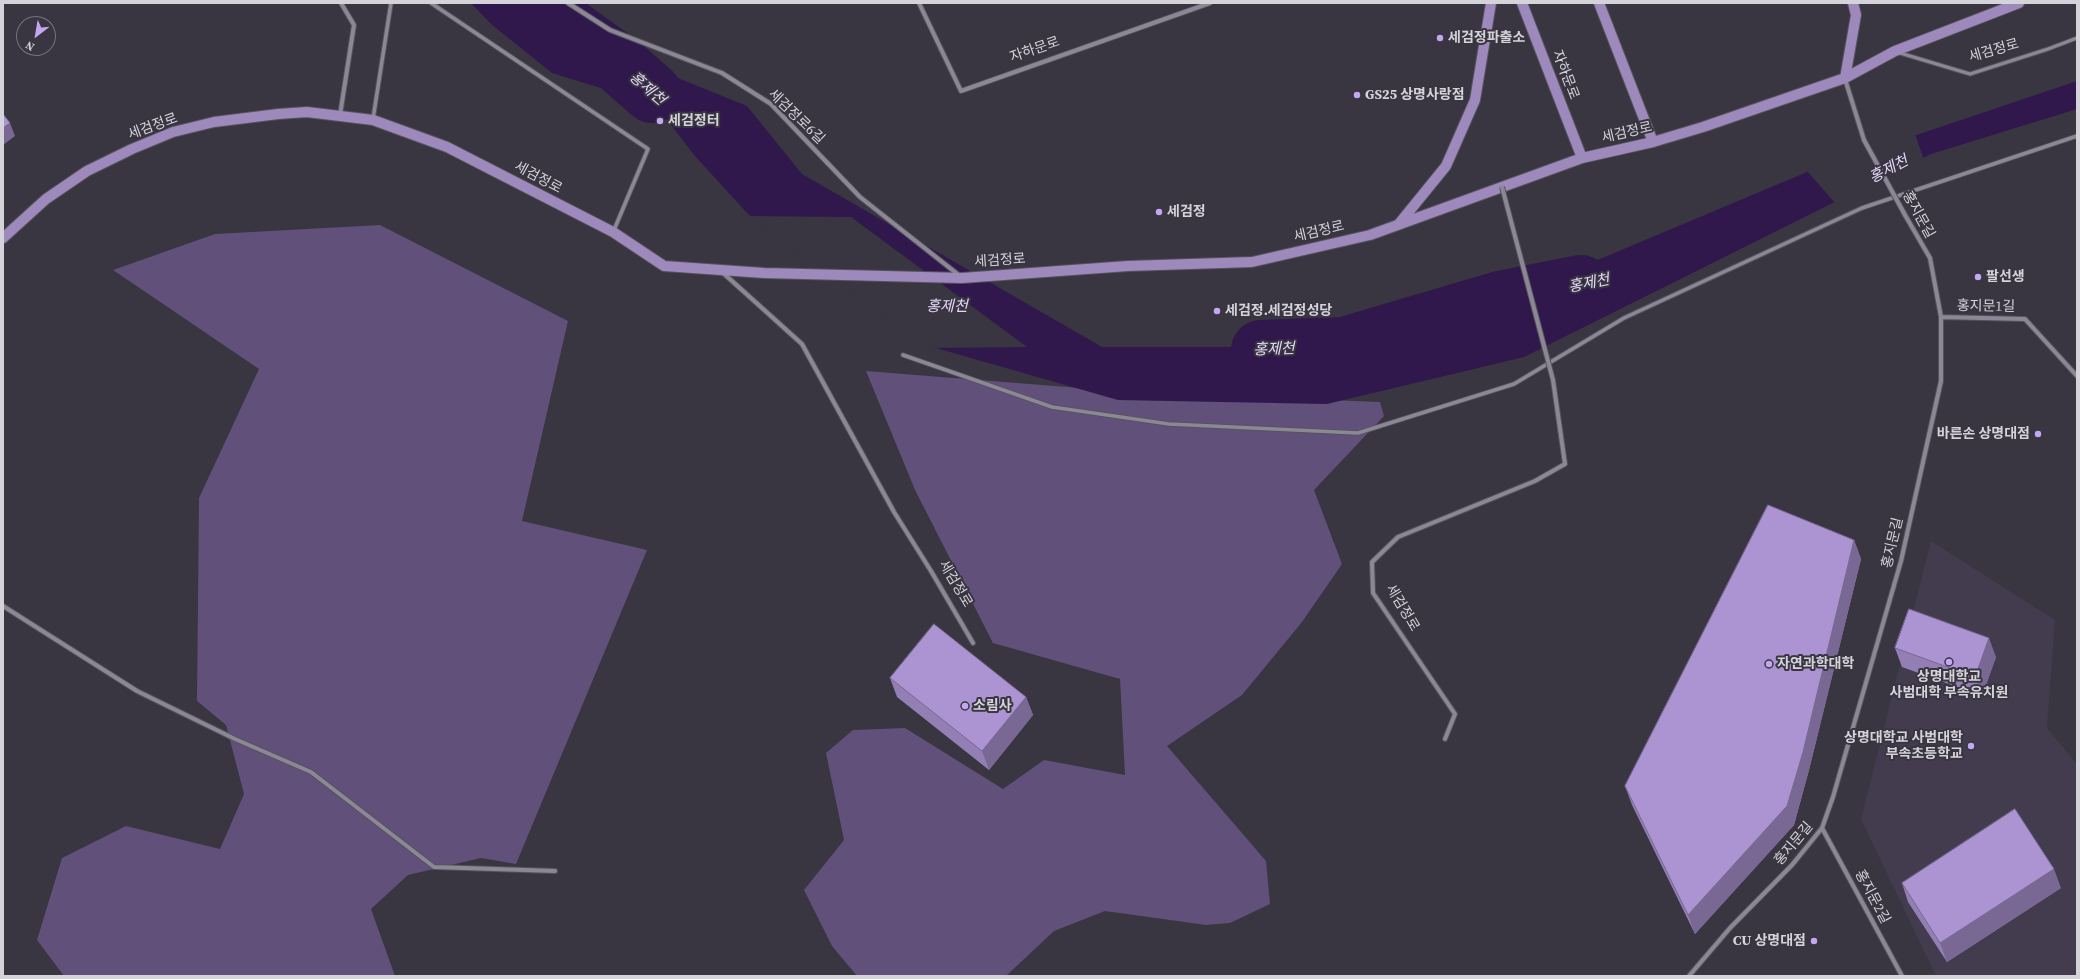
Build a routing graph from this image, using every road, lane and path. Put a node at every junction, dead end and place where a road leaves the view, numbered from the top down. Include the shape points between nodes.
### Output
1 (341, 3) edge
2 (390, 3) edge
3 (431, 3) edge
4 (568, 3) edge
5 (919, 3) edge
6 (1210, 3) edge
7 (1491, 3) edge
8 (1522, 3) edge
9 (1599, 3) edge
10 (1853, 3) edge
11 (2017, 3) edge
12 (2077, 38) edge
13 (1895, 51) junction
14 (1845, 78) junction
15 (340, 115) junction
16 (373, 120) junction
17 (2077, 136) edge
18 (1653, 142) junction
19 (1582, 158) junction
20 (1502, 187) junction
21 (1398, 225) junction
22 (613, 232) junction
23 (3, 238) edge
24 (719, 269) junction
25 (962, 278) junction
26 (1941, 317) junction
27 (903, 355) dead end
28 (2077, 376) edge
29 (3, 606) edge
30 (973, 643) dead end
31 (1445, 738) dead end
32 (1822, 828) junction
33 (555, 871) dead end
34 (1689, 976) edge
35 (1902, 976) edge

1 - 15 street via 354,25
2 - 16 street
3 - 22 street via 648,149
4 - 25 street, 세검정로6길 via 610,30 722,72 771,104 860,198
5 - 6 street, 자하문로 via 961,91
7 - 21 main road via 1475,100 1446,166
8 - 19 main road, 자하문로
9 - 18 main road
10 - 14 main road via 1856,15
11 - 13 main road, 세검정로
12 - 13 lane, 세검정로 via 1970,74
13 - 14 main road, 세검정로
14 - 18 main road, 세검정로
14 - 26 street, 홍지문길 / 홍지문길, bridge via 1864,140 1930,258
15 - 16 main road, 세검정로
15 - 23 main road, 세검정로 via 307,112 246,117 173,132 132,148 87,171 46,199
16 - 22 main road, 세검정로 via 447,147
17 - 27 street via 1862,208 1624,318 1514,384 1358,433 1169,424 1052,407
18 - 19 main road, 세검정로
19 - 20 main road, 세검정로
20 - 21 main road, 세검정로
20 - 31 street, 세검정로, bridge via 1553,380 1565,464 1535,481 1398,537 1372,562 1373,593 1455,714
21 - 25 main road, 세검정로 via 1370,235 1252,262 1128,266
22 - 24 main road, 세검정로 via 664,266
24 - 25 main road, 세검정로 via 764,273
24 - 30 street, 세검정로 via 802,344 894,512
26 - 28 street, 홍지문1길 via 2025,319
26 - 32 street, 홍지문길 / 홍지문길 via 1941,381 1901,561
29 - 33 street via 137,691 235,739 311,772 434,867
32 - 34 street, 홍지문길 / 홍지문길 via 1792,865 1730,928
32 - 35 street, 홍지문2길 / 홍지문2길

